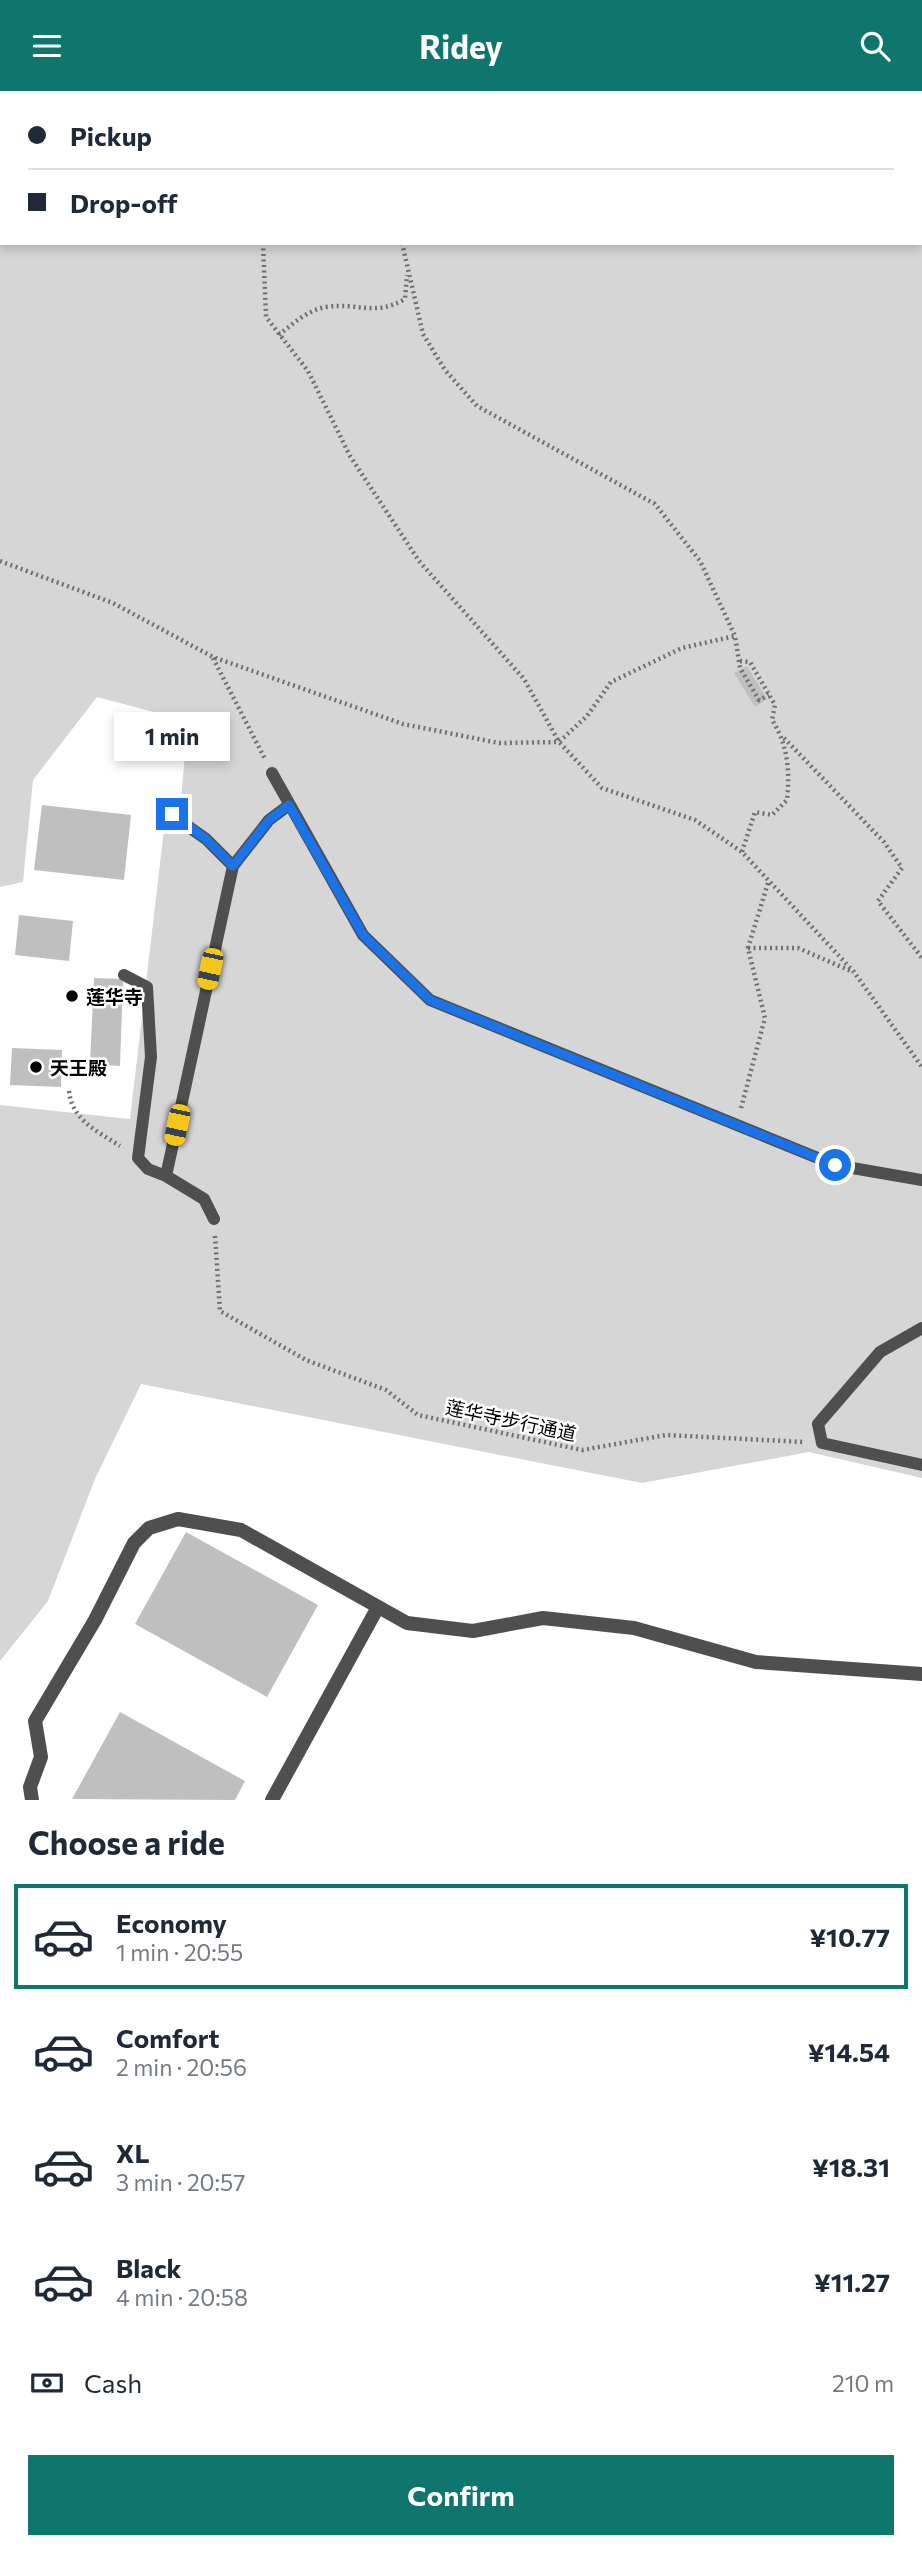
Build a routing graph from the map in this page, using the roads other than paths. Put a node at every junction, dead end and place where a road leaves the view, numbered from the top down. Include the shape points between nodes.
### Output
1 (272, 773) road end
2 (289, 805) junction
3 (172, 814) dead end
4 (233, 866) junction
5 (124, 975) dead end
6 (166, 1176) junction
7 (922, 1180) edge
8 (214, 1219) road end
9 (922, 1328) edge
10 (922, 1465) edge
11 (378, 1607) junction
12 (922, 1674) edge
13 (32, 1800) edge
14 (272, 1800) edge

1 - 2 lane
2 - 4 lane via 269,820
2 - 7 lane via 363,935 430,1000 835,1165
3 - 4 lane
4 - 6 lane
5 - 6 lane via 147,987 151,1057 138,1159
6 - 8 lane via 204,1199
9 - 10 lane via 880,1352 818,1424 822,1443
11 - 12 street via 407,1623 473,1631 543,1618 634,1628 756,1662
11 - 13 street via 241,1530 178,1520 149,1528 134,1543 35,1721 41,1758 30,1787
11 - 14 street

